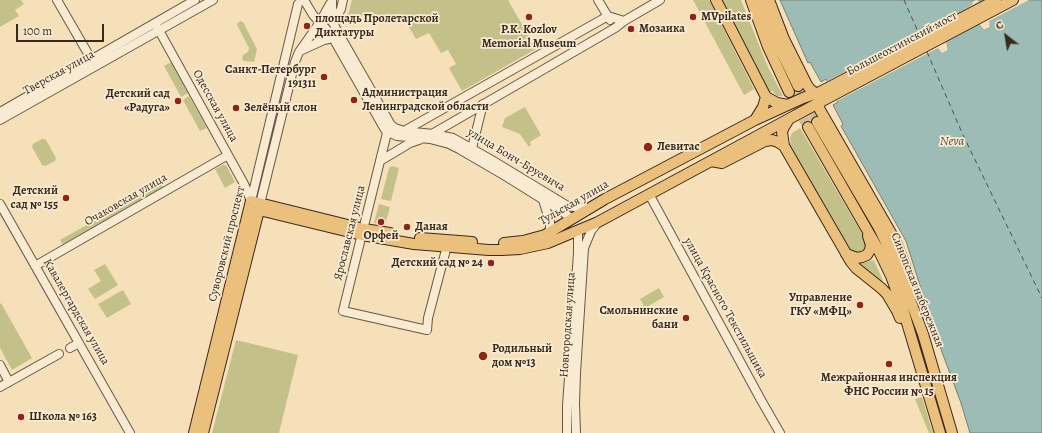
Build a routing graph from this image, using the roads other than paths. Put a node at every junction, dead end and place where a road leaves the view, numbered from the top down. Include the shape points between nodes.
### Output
1 (57, 0) edge
2 (196, 0) edge
3 (213, 0) edge
4 (332, 0) edge
5 (343, 0) edge
6 (598, 0) edge
7 (660, 0) edge
8 (716, 0) edge
9 (751, 0) edge
10 (760, 0) edge
11 (769, 0) edge
12 (996, 0) edge
13 (1013, 0) edge
14 (297, 1) edge
15 (608, 16) junction
16 (624, 21) junction
17 (320, 22) junction
18 (334, 25) junction
19 (157, 27) junction
20 (615, 28) junction
21 (333, 38) junction
22 (299, 52) junction
23 (93, 63) junction
24 (766, 97) junction
25 (820, 97) junction
26 (483, 104) junction
27 (788, 105) junction
28 (0, 112) edge
29 (789, 119) junction
30 (0, 120) edge
31 (755, 120) junction
32 (384, 128) junction
33 (401, 134) junction
34 (433, 134) junction
35 (422, 139) junction
36 (709, 144) junction
37 (784, 146) junction
38 (472, 148) junction
39 (228, 155) junction
40 (714, 159) junction
41 (380, 161) junction
42 (649, 194) junction
43 (543, 200) junction
44 (0, 204) edge
45 (257, 205) junction
46 (591, 208) junction
47 (572, 219) junction
48 (861, 220) junction
49 (598, 222) junction
50 (578, 230) junction
51 (363, 232) junction
52 (548, 234) junction
53 (447, 243) junction
54 (846, 254) junction
55 (35, 266) junction
56 (917, 319) junction
57 (79, 343) junction
58 (913, 344) junction
59 (70, 348) dead end
60 (59, 354) dead end
61 (0, 365) edge
62 (10, 382) junction
63 (0, 387) edge
64 (130, 433) edge
65 (194, 433) edge
66 (203, 433) edge
67 (567, 433) edge
68 (576, 433) edge
69 (780, 433) edge
70 (940, 433) edge
71 (952, 433) edge

1 - 23 street
2 - 19 street, Тверская улица
3 - 19 street, Тверская улица
4 - 17 street
4 - 18 street
5 - 18 street
6 - 15 street
7 - 16 street
8 - 24 main road
9 - 10 main road via 768,47 794,89
11 - 25 main road via 807,85
12 - 25 main road, Большеохтинский мост
13 - 25 main road, Большеохтинский мост
14 - 17 street via 304,11
14 - 45 street, Суворовский проспект
15 - 16 street
15 - 20 street
15 - 33 street
16 - 20 street
17 - 21 street
17 - 22 street
18 - 33 street via 391,125
19 - 23 street, Тверская улица
19 - 39 street, Одесская улица
20 - 26 street
21 - 22 street
21 - 32 street
22 - 45 street, Суворовский проспект
23 - 28 street, Тверская улица
23 - 30 street, Тверская улица
24 - 27 main road via 777,104
24 - 31 main road
25 - 27 main road, Тульская улица via 803,98
25 - 29 main road, Тульская улица
25 - 56 main road via 820,110 895,240 918,308
26 - 34 street
26 - 38 street
27 - 31 main road, Тульская улица
29 - 37 main road via 782,132
29 - 40 main road, Тульская улица
31 - 36 main road, Тульская улица
32 - 33 street via 392,134
32 - 41 street, Ярославская улица via 387,133
33 - 34 street, улица Бонч-Бруевича
33 - 35 street, улица Бонч-Бруевича
34 - 35 street
34 - 38 street, улица Бонч-Бруевича via 453,138
35 - 41 street via 410,143
35 - 43 street, улица Бонч-Бруевича via 430,139 459,149
36 - 40 main road
36 - 46 main road, Тульская улица
37 - 40 main road via 772,140 765,141 722,163
37 - 54 main road
38 - 46 street, улица Бонч-Бруевича via 566,206
39 - 45 street, Одесская улица
39 - 55 street, Очаковская улица
40 - 42 main road, Тульская улица
41 - 51 street, Ярославская улица
42 - 49 main road, Тульская улица
42 - 69 street, улица Красного Текстильщика
43 - 47 street, улица Бонч-Бруевича
43 - 52 street via 551,225
44 - 55 street, Кавалергардская улица
45 - 51 main road, Тульская улица
45 - 65 main road, Суворовский проспект
45 - 66 main road, Суворовский проспект
46 - 47 main road, Тульская улица
47 - 50 main road, улица Бонч-Бруевича
47 - 52 main road, Тульская улица
48 - 54 main road via 862,228 870,240 870,250 867,255 857,258
48 - 56 main road, Синопская набережная via 812,124 884,239
48 - 58 main road, Синопская набережная via 891,276
49 - 50 main road, Тульская улица
49 - 68 street, Новгородская улица via 584,248 576,373
50 - 53 main road, Тульская улица via 548,243 520,249 489,250
50 - 67 street, Новгородская улица
51 - 53 main road, Тульская улица
51 - 53 street, Ярославская улица via 343,311 427,330
52 - 53 main road, Тульская улица via 522,242
54 - 58 main road via 856,268 887,294 898,311 906,335
55 - 57 street, Кавалергардская улица
56 - 71 main road, Синопская набережная
57 - 59 street
57 - 64 street, Кавалергардская улица
58 - 70 main road, Синопская набережная
60 - 62 street
61 - 62 street
62 - 63 street

